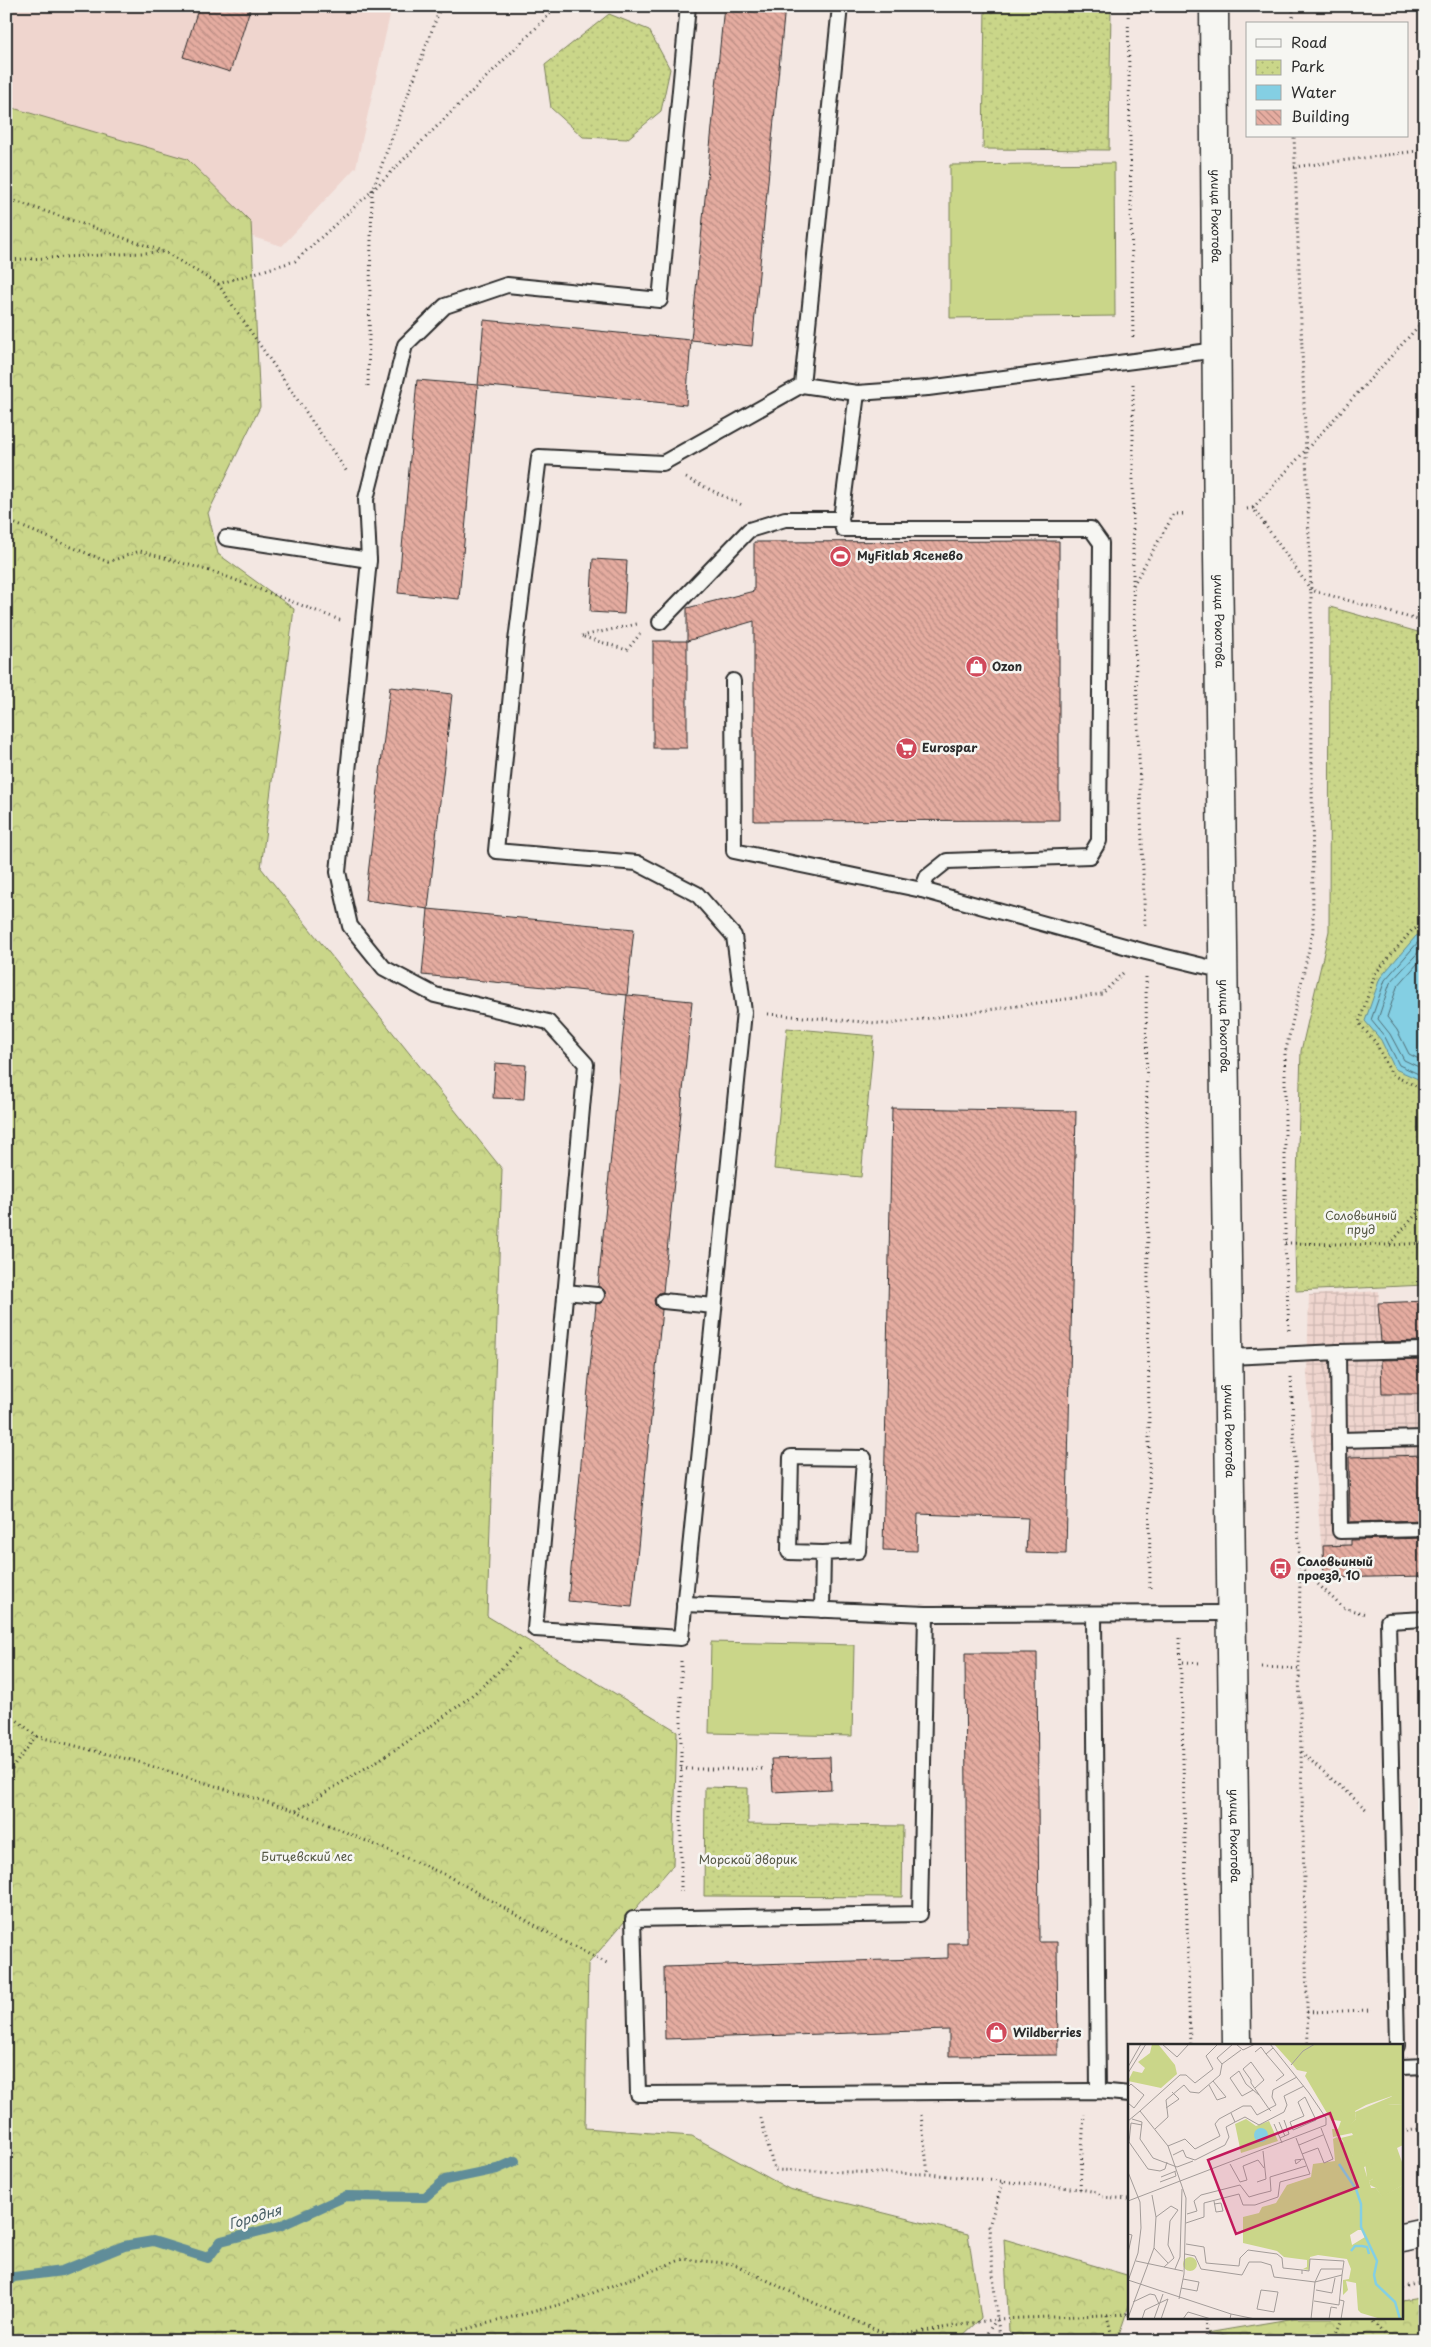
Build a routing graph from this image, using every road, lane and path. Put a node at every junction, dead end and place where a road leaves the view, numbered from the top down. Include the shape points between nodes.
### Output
1 (441, 6) edge
2 (558, 6) edge
3 (688, 6) edge
4 (840, 6) edge
5 (1128, 6) edge
6 (1214, 6) edge
7 (1293, 6) edge
8 (1293, 22) edge
9 (1294, 138) edge
10 (1425, 150) edge
11 (1294, 167) junction
12 (372, 191) junction
13 (6, 198) edge
14 (165, 252) junction
15 (6, 260) edge
16 (218, 284) junction
17 (1425, 318) edge
18 (1217, 350) junction
19 (1133, 361) junction
20 (802, 385) junction
21 (368, 389) dead end
22 (857, 393) junction
23 (1305, 450) junction
24 (664, 463) junction
25 (366, 499) junction
26 (1253, 508) junction
27 (1218, 512) junction
28 (6, 520) edge
29 (785, 520) junction
30 (841, 520) junction
31 (226, 538) dead end
32 (369, 560) junction
33 (1133, 585) junction
34 (1311, 590) junction
35 (660, 622) dead end
36 (1425, 622) edge
37 (640, 624) dead end
38 (362, 628) junction
39 (644, 629) dead end
40 (733, 681) dead end
41 (922, 890) junction
42 (1425, 925) edge
43 (1146, 952) junction
44 (1224, 971) junction
45 (744, 1012) junction
46 (1425, 1090) edge
47 (1425, 1204) edge
48 (1285, 1242) junction
49 (1425, 1243) edge
50 (1390, 1245) junction
51 (565, 1292) junction
52 (597, 1294) dead end
53 (663, 1301) dead end
54 (714, 1306) junction
55 (1425, 1350) edge
56 (1338, 1352) junction
57 (1290, 1354) junction
58 (1230, 1356) junction
59 (1425, 1438) edge
60 (1339, 1440) junction
61 (1425, 1529) edge
62 (823, 1553) junction
63 (1300, 1566) junction
64 (684, 1604) junction
65 (822, 1610) junction
66 (1232, 1613) junction
67 (926, 1614) junction
68 (1094, 1614) junction
69 (1178, 1614) junction
70 (1425, 1619) edge
71 (1388, 1620) junction
72 (535, 1629) junction
73 (681, 1638) junction
74 (6, 1711) edge
75 (36, 1736) junction
76 (1301, 1752) junction
77 (681, 1769) junction
78 (764, 1769) dead end
79 (6, 1777) edge
80 (296, 1811) junction
81 (1392, 1832) junction
82 (681, 1918) junction
83 (635, 1976) junction
84 (1396, 2009) junction
85 (1307, 2012) junction
86 (1190, 2044) edge
87 (1237, 2044) edge
88 (1308, 2044) edge
89 (1397, 2044) edge
90 (1425, 2066) edge
91 (1404, 2067) edge
92 (1091, 2091) junction
93 (918, 2092) junction
94 (755, 2093) junction
95 (1128, 2094) edge
96 (1425, 2128) edge
97 (1404, 2132) edge
98 (928, 2174) junction
99 (1003, 2182) junction
100 (1080, 2189) junction
101 (1128, 2199) edge
102 (1425, 2233) edge
103 (1404, 2238) edge
104 (1425, 2282) edge
105 (1404, 2286) edge
106 (1128, 2314) edge
107 (1107, 2315) junction
108 (996, 2320) junction
109 (1206, 2320) edge
110 (1341, 2320) edge
111 (1372, 2320) edge
112 (890, 2336) junction
113 (399, 2341) edge
114 (864, 2341) edge
115 (982, 2341) edge
116 (1001, 2341) edge
117 (1113, 2341) edge
118 (1205, 2341) edge
119 (1333, 2341) edge
120 (1390, 2341) edge

1 - 12 path
2 - 12 path
3 - 25 lane via 660,300 507,285 445,306 405,345
4 - 20 lane
5 - 19 path
6 - 18 street, улица Рокотова
7 - 8 path
9 - 11 path
10 - 11 path
11 - 23 path
12 - 16 path via 295,261
12 - 21 path
13 - 14 path
14 - 15 path
14 - 16 path
16 - 25 path
17 - 23 path
18 - 19 lane
18 - 27 street, улица Рокотова
19 - 22 lane via 928,388
19 - 33 path
20 - 22 lane
20 - 24 lane
22 - 30 lane
23 - 26 path
23 - 34 path
24 - 29 path via 683,477 752,510
24 - 45 lane via 539,457 516,641 496,851 637,863 697,894 734,936
25 - 32 lane
26 - 27 path
26 - 34 path
27 - 33 path via 1174,514
27 - 44 street, улица Рокотова
28 - 38 path via 108,562 140,551 217,573
29 - 30 lane
29 - 35 lane via 750,530
30 - 41 lane via 843,529 1092,529 1101,543 1099,841 1090,856 947,861 927,877
31 - 32 lane
32 - 38 lane
33 - 43 path
34 - 36 path
34 - 48 path via 1313,931 1285,1054
37 - 39 path via 582,636 627,650
38 - 51 lane via 338,872 350,926 384,968 435,995 548,1022 586,1064
40 - 41 lane via 734,851
41 - 43 lane
42 - 46 path via 1412,930 1375,974 1359,1023 1376,1043 1392,1075
43 - 44 lane
43 - 45 path via 1102,994 888,1024
43 - 69 path via 1150,1592
44 - 58 street, улица Рокотова
45 - 54 lane
47 - 50 path
48 - 50 path
48 - 57 path
49 - 50 path
51 - 52 lane
51 - 72 lane
53 - 54 lane
54 - 64 lane
55 - 56 lane
56 - 57 lane
56 - 60 lane
57 - 58 lane
57 - 63 path
58 - 66 street, улица Рокотова
59 - 60 lane
60 - 61 lane via 1340,1531
62 - 62 lane via 858,1551 864,1458 791,1457 789,1552
62 - 65 lane
63 - 71 path via 1343,1608
63 - 76 path
64 - 65 lane
64 - 73 lane
65 - 67 lane
66 - 69 lane
66 - 87 street, улица Рокотова
67 - 68 lane
67 - 82 lane via 920,1914
68 - 69 lane
68 - 92 lane
69 - 86 path via 1183,1662
70 - 71 lane
71 - 81 lane
72 - 73 lane
72 - 80 path via 502,1671 442,1719
73 - 77 path
74 - 75 path
75 - 79 path
75 - 80 path via 135,1761
76 - 81 path
76 - 85 path
77 - 78 path
77 - 82 path
80 - 83 path via 446,1875 568,1944
81 - 84 lane
82 - 83 lane via 633,1919
83 - 94 lane via 638,2094
84 - 85 path
84 - 89 lane
85 - 88 path
90 - 91 lane
92 - 93 lane
92 - 95 lane
92 - 100 path
93 - 94 lane
93 - 98 path
94 - 98 path via 774,2170
96 - 97 path
98 - 99 path
99 - 100 path
99 - 108 path via 989,2226
100 - 101 path via 1097,2192 1102,2197
102 - 103 street
104 - 105 path
106 - 107 path
107 - 108 path
107 - 117 path
108 - 112 path
108 - 115 path
108 - 116 path
109 - 118 path
110 - 119 path
111 - 120 path
112 - 113 path via 734,2264 683,2259 566,2303 443,2335
112 - 114 path

